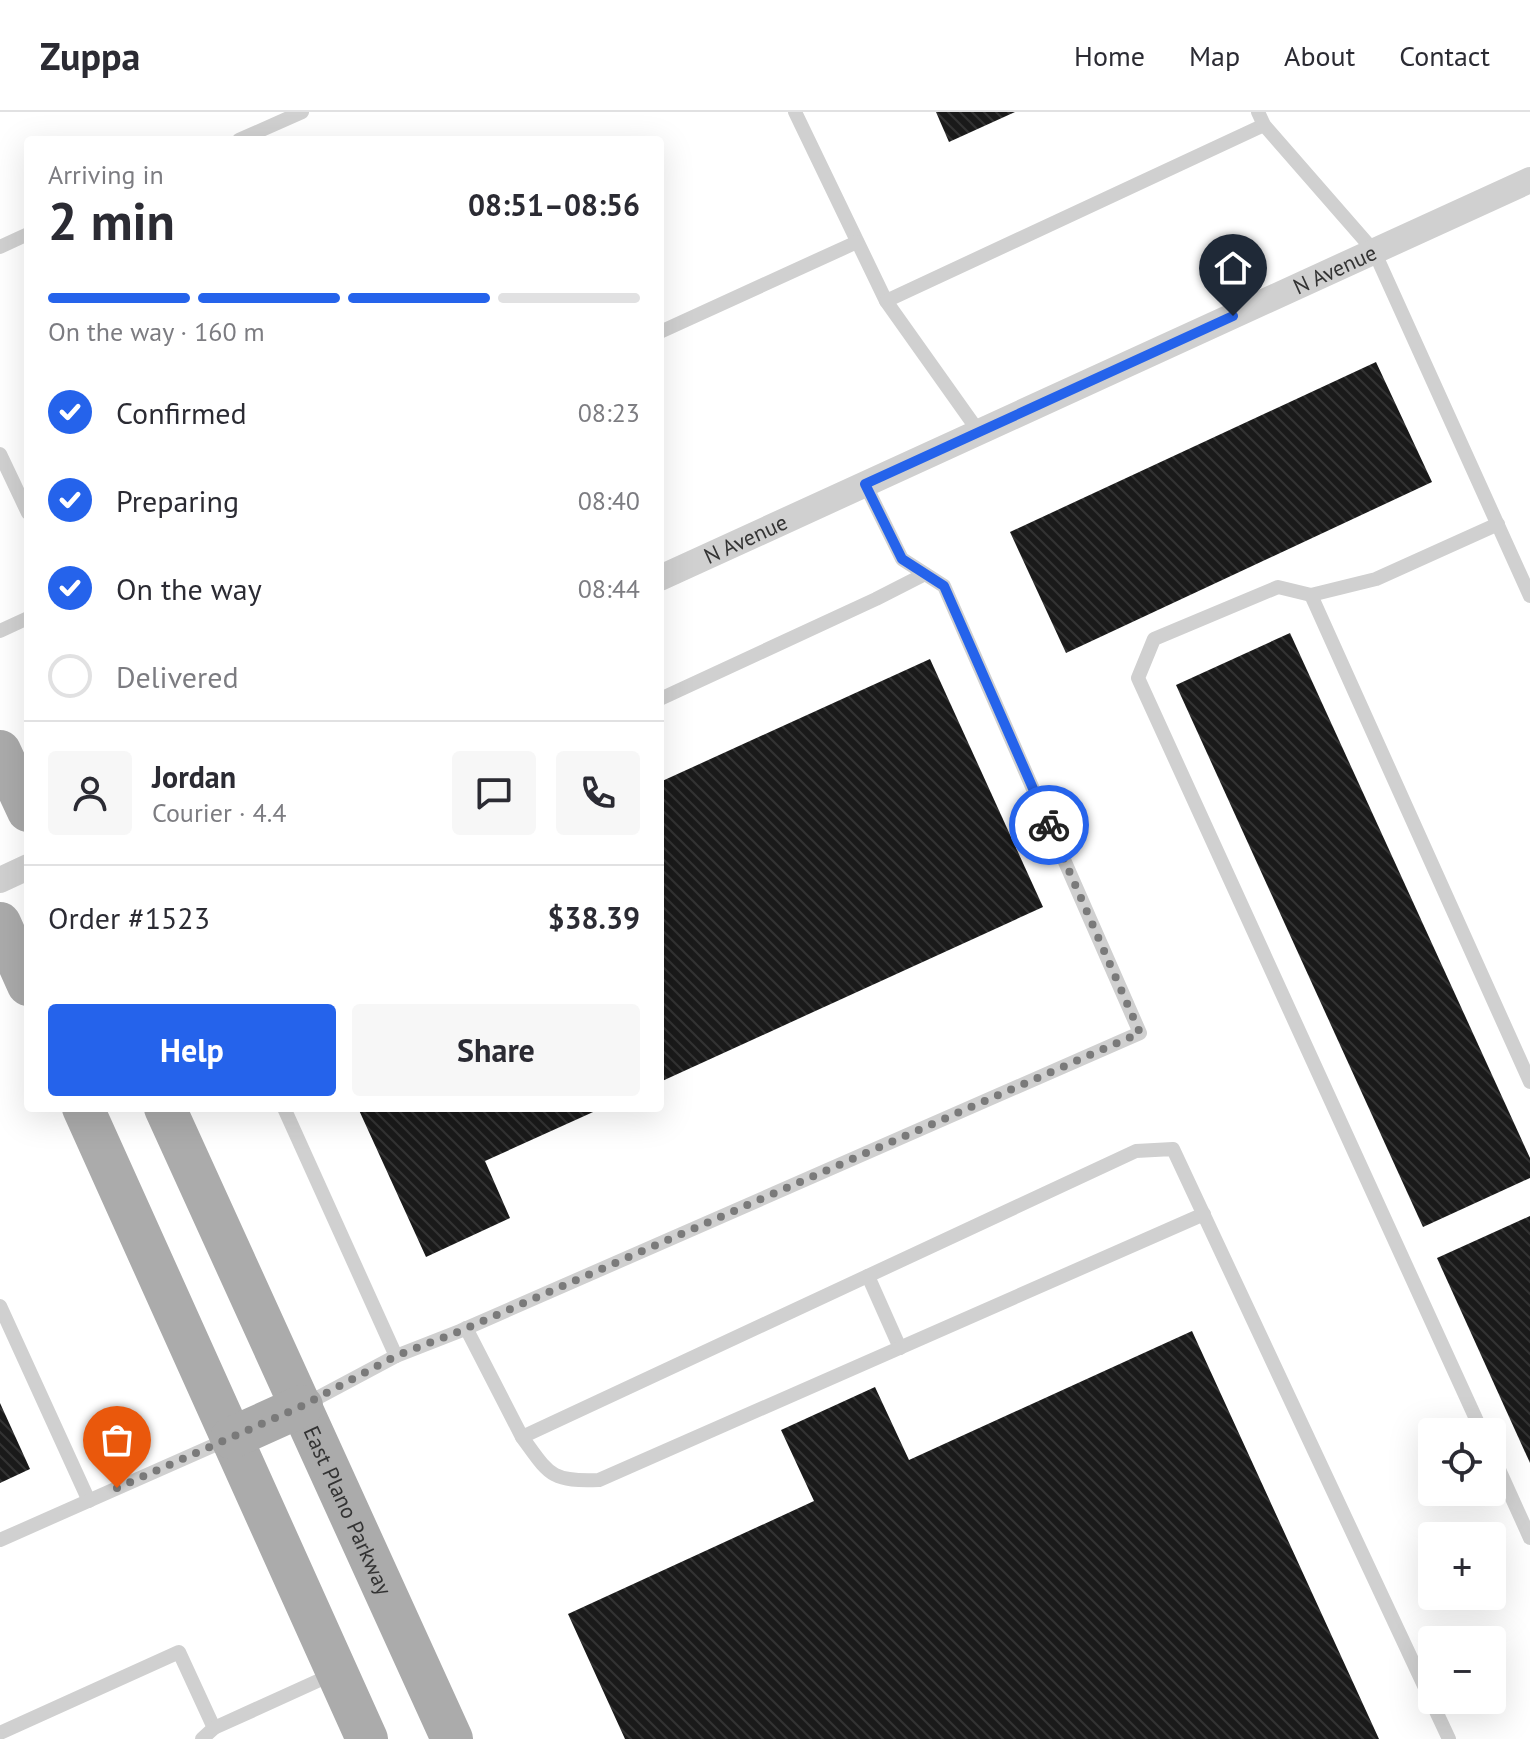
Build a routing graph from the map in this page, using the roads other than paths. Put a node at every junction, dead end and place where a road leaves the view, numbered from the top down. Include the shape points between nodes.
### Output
1 (302, 112) edge
2 (795, 112) edge
3 (1261, 118) edge
4 (248, 136) edge
5 (1530, 180) edge
6 (24, 236) edge
7 (857, 242) junction
8 (0, 247) edge
9 (1374, 251) junction
10 (886, 301) junction
11 (664, 330) edge
12 (979, 432) junction
13 (0, 454) edge
14 (865, 484) junction
15 (24, 505) edge
16 (1498, 524) junction
17 (925, 574) junction
18 (664, 576) edge
19 (1311, 595) junction
20 (1530, 596) edge
21 (24, 620) edge
22 (0, 631) edge
23 (664, 697) edge
24 (0, 751) edge
25 (24, 802) edge
26 (24, 869) edge
27 (0, 880) edge
28 (0, 923) edge
29 (24, 976) edge
30 (1530, 1082) edge
31 (85, 1112) edge
32 (167, 1112) edge
33 (286, 1112) edge
34 (1204, 1214) junction
35 (868, 1276) junction
36 (0, 1306) edge
37 (466, 1328) junction
38 (900, 1348) junction
39 (396, 1356) junction
40 (302, 1406) junction
41 (1476, 1418) edge
42 (522, 1437) junction
43 (231, 1438) junction
44 (1506, 1485) edge
45 (89, 1501) junction
46 (1530, 1538) edge
47 (0, 1540) edge
48 (337, 1672) junction
49 (214, 1728) junction
50 (0, 1733) edge
51 (202, 1739) edge
52 (367, 1739) edge
53 (452, 1739) edge
54 (1449, 1739) edge

1 - 4 lane
2 - 7 lane
3 - 9 lane
3 - 10 lane
5 - 9 street, N Avenue
6 - 8 lane
7 - 10 lane
7 - 11 lane
9 - 12 street, N Avenue
9 - 16 lane
10 - 12 lane
12 - 14 street, N Avenue
13 - 15 lane
14 - 17 lane via 902,559
14 - 18 street, N Avenue
16 - 19 lane via 1376,579
16 - 20 lane
17 - 23 lane
17 - 37 lane via 944,586 1140,1033
19 - 30 lane
19 - 41 lane via 1278,587 1154,639 1138,678
21 - 22 lane
24 - 25 main road
26 - 27 street
28 - 29 main road
31 - 43 main road
32 - 40 main road, East Plano Parkway
33 - 39 lane
34 - 35 lane via 1173,1149 1136,1151
34 - 38 lane
34 - 54 lane
35 - 38 lane
35 - 42 lane
36 - 45 lane
37 - 39 lane
37 - 42 lane
38 - 42 lane via 599,1480 573,1481 548,1472
39 - 40 lane
40 - 43 main road
40 - 53 main road, East Plano Parkway
43 - 45 lane
43 - 48 main road
44 - 46 lane
45 - 47 lane
48 - 49 lane
48 - 52 main road
49 - 50 lane via 179,1652
49 - 51 lane

